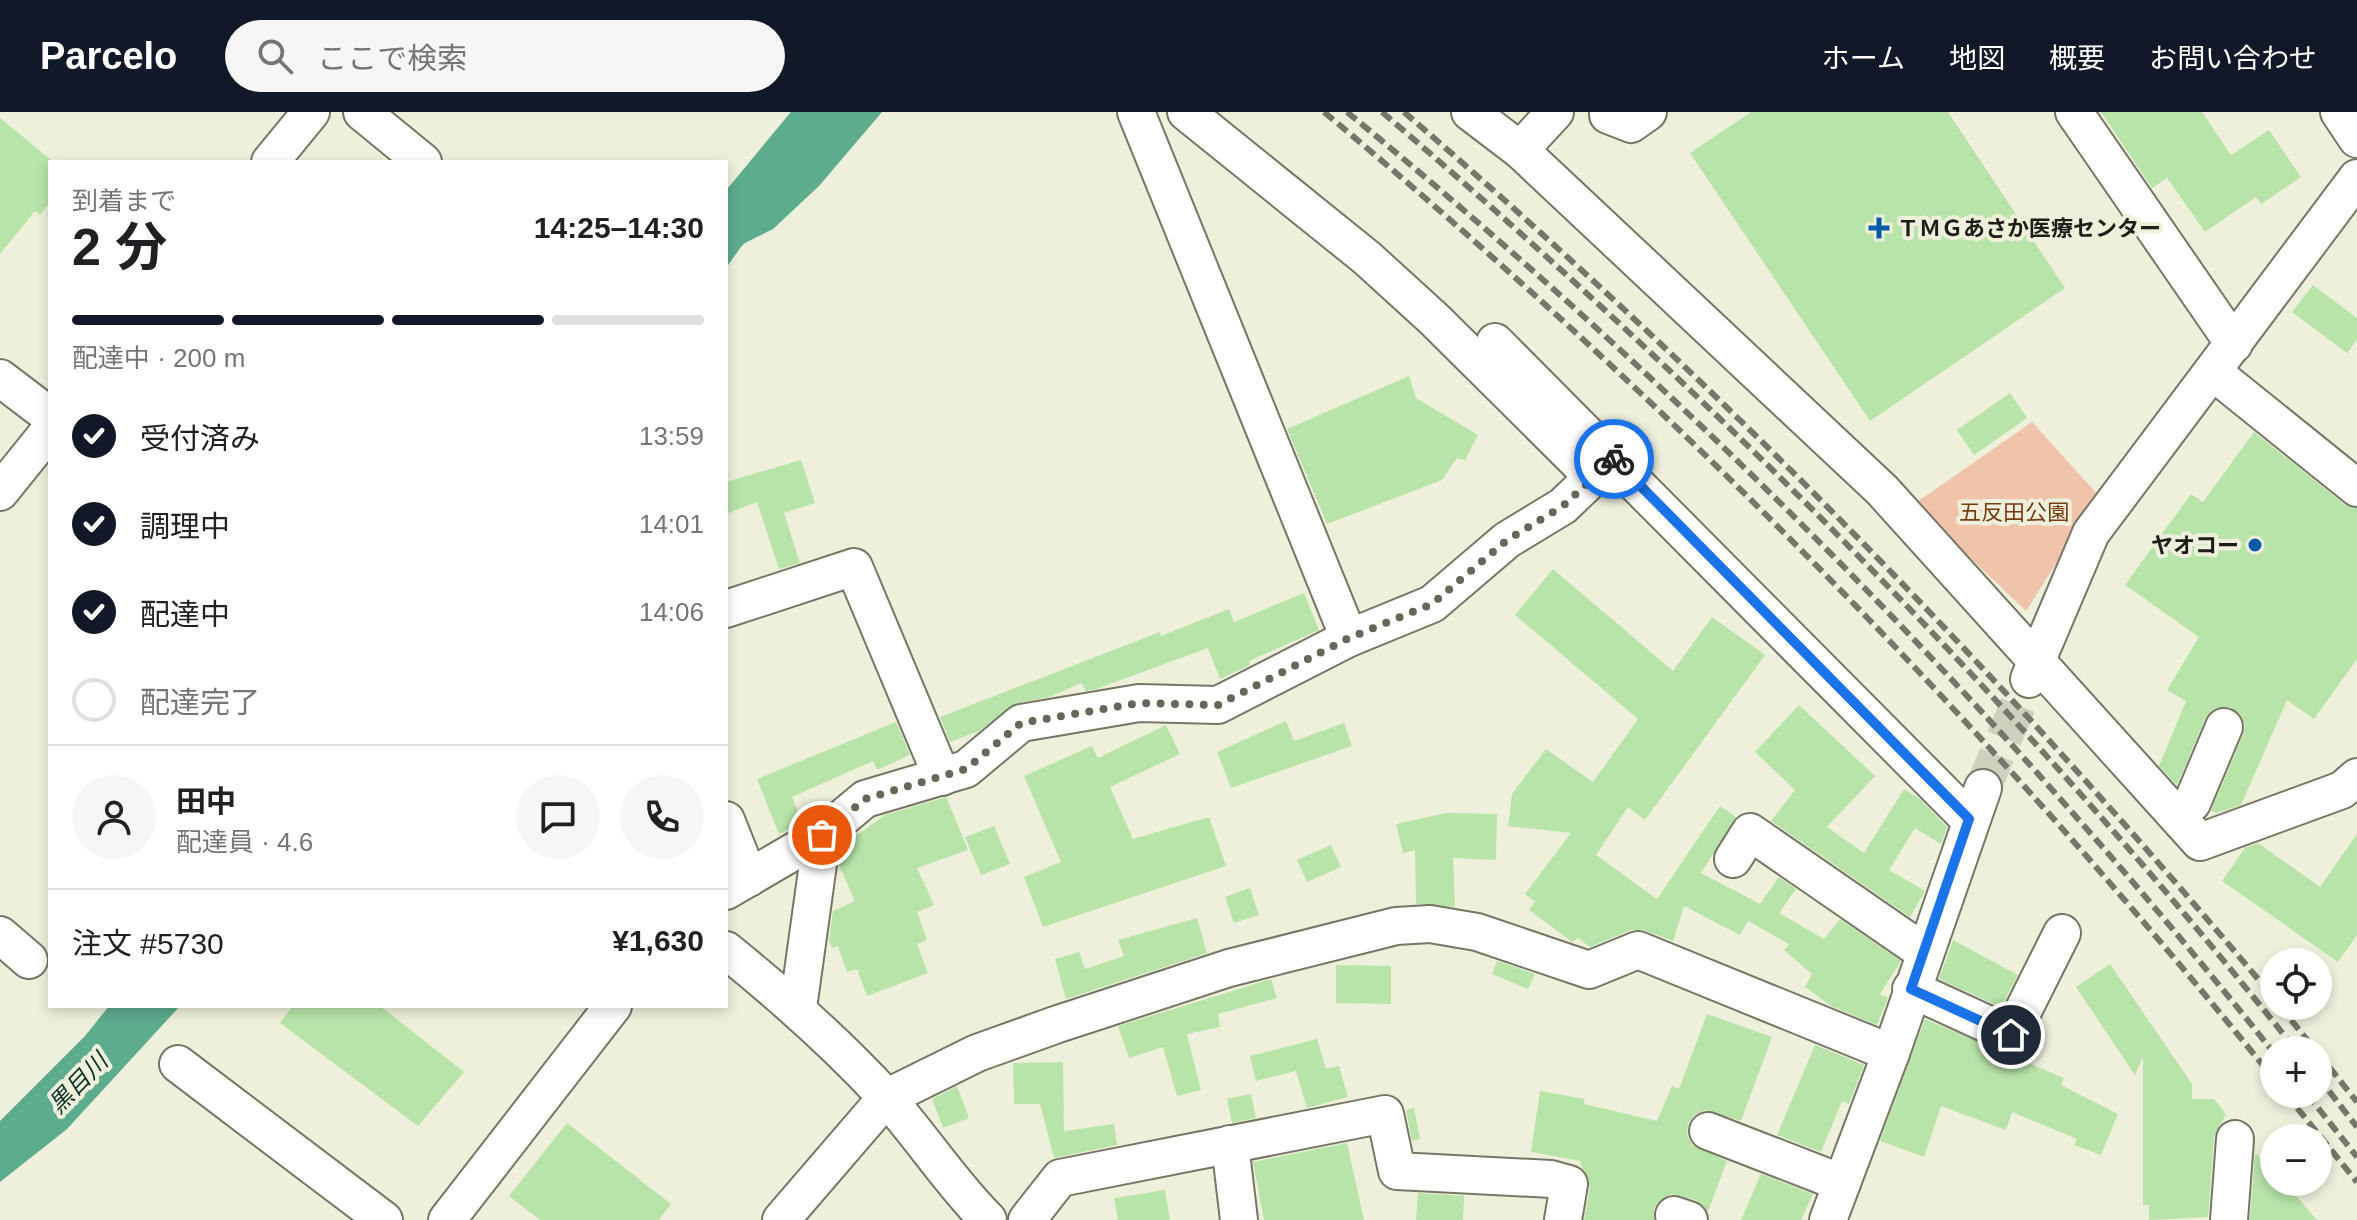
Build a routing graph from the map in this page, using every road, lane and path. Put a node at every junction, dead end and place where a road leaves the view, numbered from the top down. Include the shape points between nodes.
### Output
1 (311, 112) edge
2 (362, 112) edge
3 (1136, 112) edge
4 (1186, 112) edge
5 (1470, 112) edge
6 (1555, 112) edge
7 (1648, 112) edge
8 (2074, 112) edge
9 (2339, 112) edge
10 (1606, 113) edge
11 (2357, 139) edge
12 (1520, 150) junction
13 (272, 160) edge
14 (421, 160) edge
15 (2357, 178) edge
16 (1495, 342) dead end
17 (2223, 358) junction
18 (0, 378) edge
19 (48, 414) edge
20 (48, 432) edge
21 (1603, 468) junction
22 (2357, 488) edge
23 (0, 492) edge
24 (728, 608) edge
25 (1349, 638) junction
26 (2034, 669) junction
27 (2224, 727) dead end
28 (942, 777) junction
29 (2357, 777) edge
30 (2176, 814) junction
31 (728, 831) edge
32 (822, 835) junction
33 (1733, 859) dead end
34 (738, 884) edge
35 (2062, 933) dead end
36 (0, 935) edge
37 (728, 952) edge
38 (1924, 952) junction
39 (29, 960) dead end
40 (1911, 989) junction
41 (611, 1008) edge
42 (798, 1008) junction
43 (1891, 1053) junction
44 (178, 1064) dead end
45 (886, 1098) junction
46 (1708, 1131) dead end
47 (2235, 1139) dead end
48 (1230, 1144) junction
49 (1842, 1183) junction
50 (384, 1220) edge
51 (447, 1220) edge
52 (781, 1220) edge
53 (988, 1220) edge
54 (1027, 1220) edge
55 (1239, 1220) edge
56 (1563, 1220) edge
57 (1828, 1220) edge
58 (2229, 1220) edge

1 - 13 street
2 - 14 street
3 - 25 street
4 - 21 street via 1379,268
5 - 12 street
6 - 12 street
7 - 10 street via 1631,124
8 - 17 street
9 - 11 street
12 - 26 street via 1882,490
15 - 17 street
16 - 21 street
17 - 22 street
17 - 26 street via 2091,533
18 - 19 street
20 - 23 street
21 - 25 street via 1563,506 1507,540 1432,604
21 - 38 street via 1976,804
24 - 28 street via 854,567
25 - 28 street via 1218,705 1139,703 1021,723 966,769
26 - 30 street
27 - 30 street via 2192,803
28 - 32 street via 865,799
29 - 30 street via 2342,790 2200,842
31 - 34 street
32 - 34 street
32 - 42 street
33 - 38 street via 1750,832
35 - 40 street via 2011,1035
36 - 39 street
37 - 42 street
38 - 40 street
40 - 43 street
41 - 51 street
42 - 45 street
43 - 45 street via 1638,950 1589,970 1477,932 1430,924 1396,926 1229,968 977,1053
43 - 49 street
44 - 50 street
45 - 52 street
45 - 53 street
46 - 49 street
47 - 58 street
48 - 54 street via 1060,1178
48 - 55 street
48 - 56 street via 1385,1114 1397,1171 1569,1184
49 - 57 street

